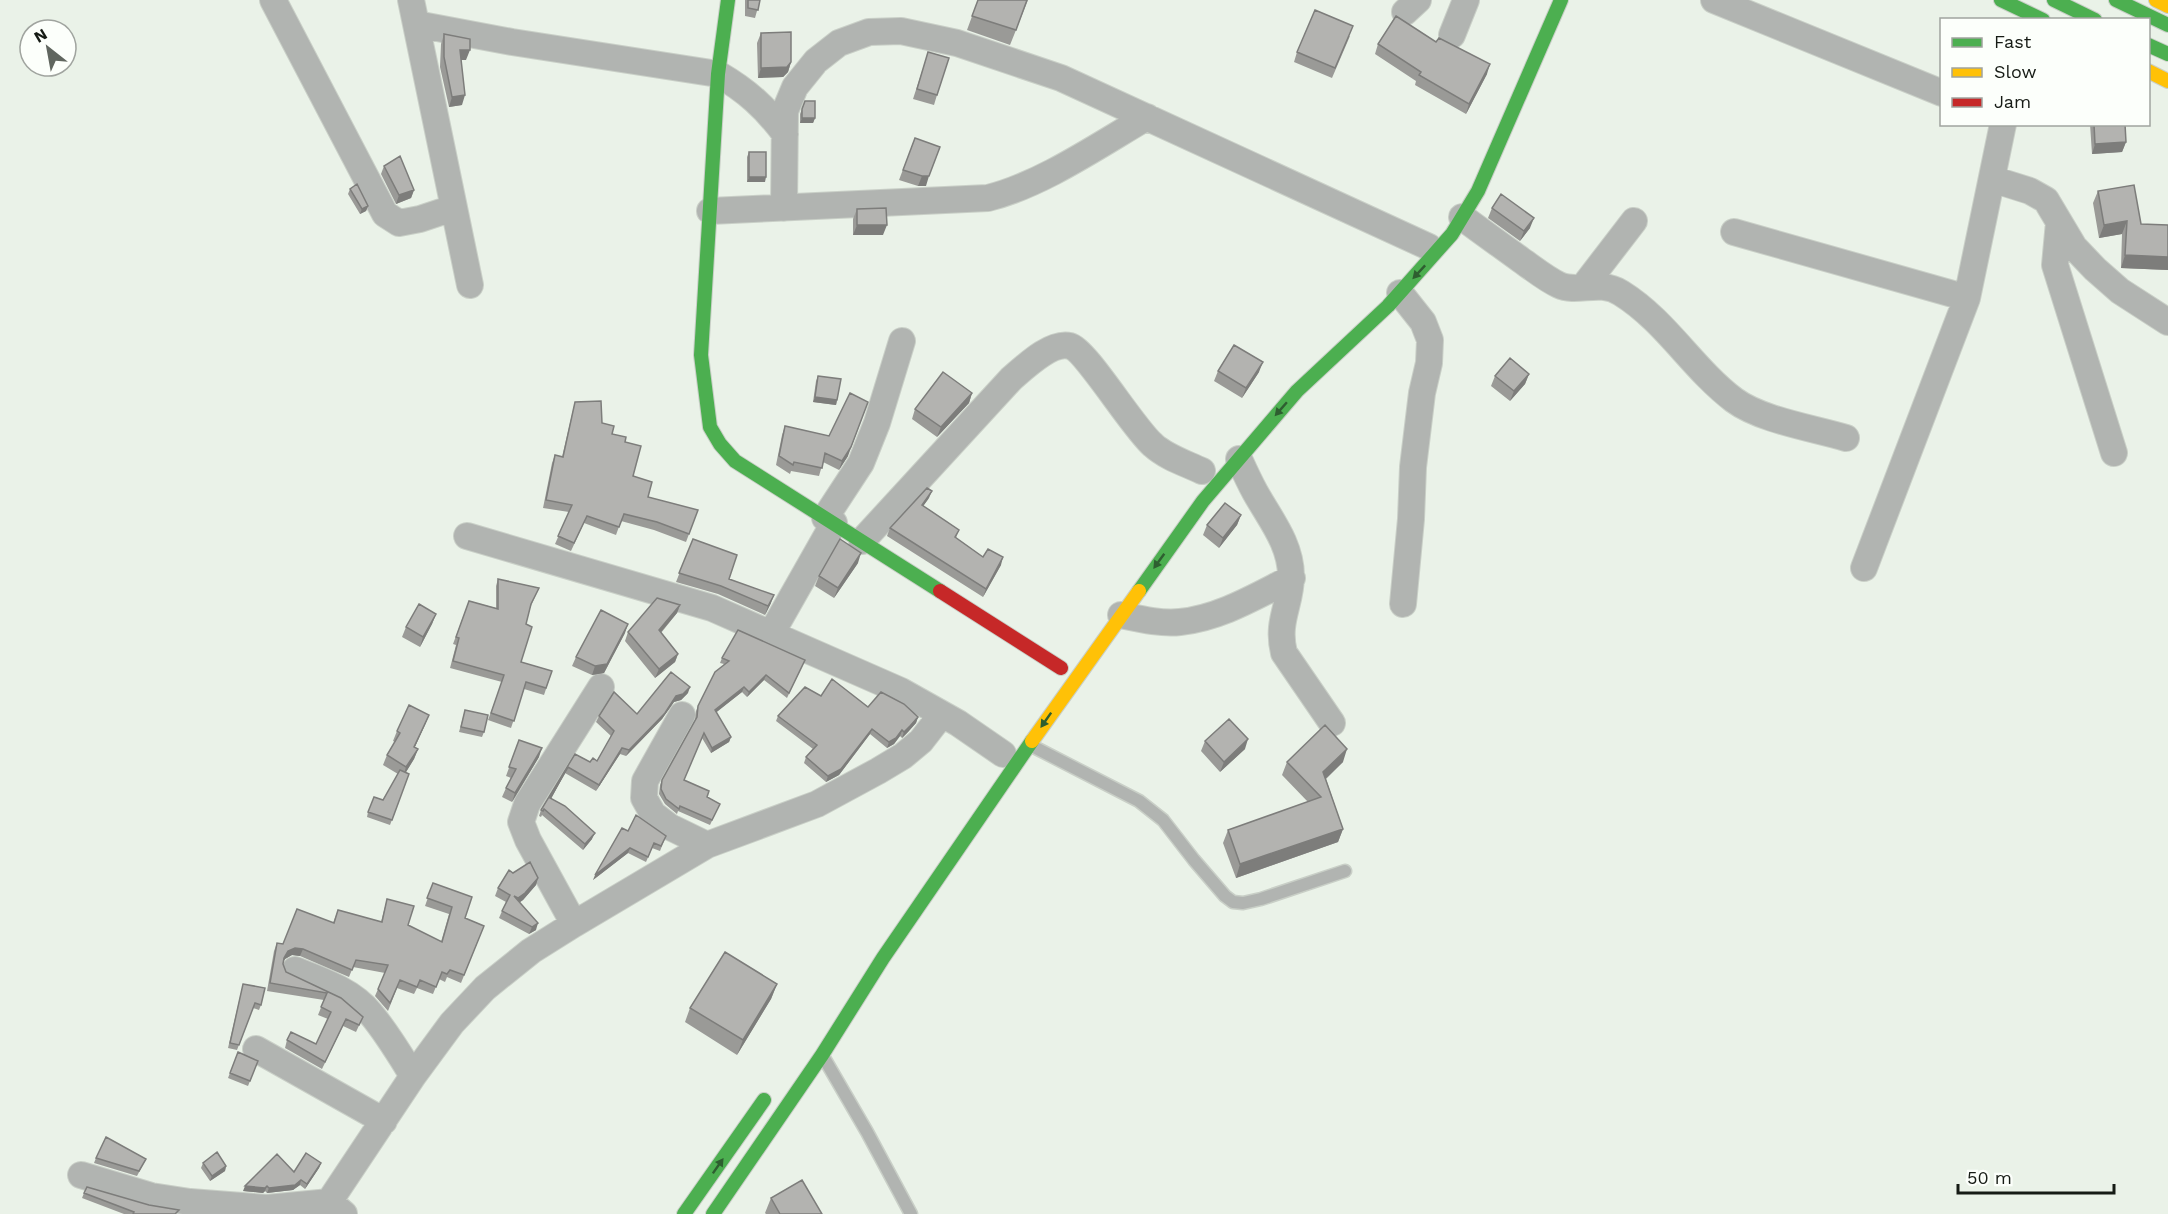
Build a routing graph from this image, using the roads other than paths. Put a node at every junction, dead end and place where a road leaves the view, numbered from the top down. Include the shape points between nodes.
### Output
1 (273, 0) edge
2 (728, 0) edge
3 (1466, 0) edge
4 (1561, 0) edge
5 (1714, 0) edge
6 (2001, 0) edge
7 (2054, 0) edge
8 (2116, 0) edge
9 (2156, 0) edge
10 (2168, 6) edge
11 (413, 12) edge
12 (2032, 17) edge
13 (2091, 18) edge
14 (2168, 25) edge
15 (1452, 35) dead end
16 (2150, 46) edge
17 (2168, 54) edge
18 (2150, 72) edge
19 (718, 74) junction
20 (2168, 81) edge
21 (1940, 93) edge
22 (1147, 117) junction
23 (2004, 126) edge
24 (785, 134) junction
25 (1992, 179) junction
26 (1478, 191) junction
27 (453, 208) junction
28 (784, 208) junction
29 (710, 211) junction
30 (1462, 217) junction
31 (1634, 221) dead end
32 (2059, 222) junction
33 (1734, 232) dead end
34 (1429, 247) junction
35 (470, 285) dead end
36 (1584, 286) junction
37 (1396, 287) junction
38 (1967, 298) junction
39 (2168, 322) edge
40 (902, 341) dead end
41 (1846, 438) dead end
42 (2114, 453) dead end
43 (1239, 459) junction
44 (1202, 471) dead end
45 (829, 520) junction
46 (467, 536) dead end
47 (862, 541) junction
48 (1863, 568) dead end
49 (1292, 578) junction
50 (1403, 604) dead end
51 (1121, 615) junction
52 (771, 634) junction
53 (1061, 668) dead end
54 (602, 687) dead end
55 (682, 714) dead end
56 (942, 714) junction
57 (1332, 723) dead end
58 (1029, 745) junction
59 (1003, 753) dead end
60 (707, 845) junction
61 (1346, 872) dead end
62 (574, 924) junction
63 (295, 970) dead end
64 (855, 971) dead end
65 (867, 983) junction
66 (256, 1049) dead end
67 (822, 1055) junction
68 (413, 1076) junction
69 (774, 1086) dead end
70 (384, 1121) junction
71 (81, 1175) dead end
72 (332, 1210) edge
73 (684, 1214) edge
74 (713, 1214) edge
75 (911, 1214) edge

1 - 27 street via 385,214 399,223
2 - 19 main road
3 - 15 street
4 - 26 main road
5 - 21 street
6 - 12 main road
7 - 13 main road
8 - 14 main road
9 - 10 main road
11 - 19 street via 512,42
11 - 27 street
16 - 17 main road
18 - 20 main road
19 - 24 street via 745,90
19 - 29 main road
22 - 24 street via 1061,78 957,43 901,31 869,32 839,43 816,61 795,87 785,111
22 - 28 street via 1011,192 988,198
22 - 34 street
23 - 25 street
24 - 28 street
25 - 32 street via 2046,200
25 - 38 street
26 - 30 main road
26 - 34 main road
27 - 35 street
28 - 29 street
29 - 45 main road via 701,355 710,427 735,461
30 - 36 street via 1545,277 1561,286
30 -> 37 main road via 1438,252
31 - 36 street
32 - 39 street via 2074,247 2095,269 2120,291
32 - 42 street via 2055,265
33 - 38 street
34 - 37 main road
36 - 41 street via 1619,291 1646,310 1735,401 1756,413
37 -> 43 main road via 1297,391
37 - 50 street via 1423,322 1430,340 1413,467
38 - 48 street
40 - 45 street via 861,463
43 - 49 street via 1284,541
43 -> 51 main road via 1203,501
44 - 47 street via 1152,444 1135,427 1083,355 1070,346 1056,347 1011,379
45 - 47 main road
45 - 52 street
46 - 52 street via 712,608
47 - 53 main road
49 - 51 street via 1210,616 1158,622
49 - 57 street via 1281,623 1284,653
51 -> 58 main road
52 - 56 street via 901,691
54 - 62 street via 527,804 521,822
55 - 60 street via 645,781 644,798 653,814
56 - 59 street
56 - 60 street via 921,741 878,771 818,804
58 - 61 lane via 1139,801 1163,820 1233,902 1261,899
58 - 65 main road
60 - 62 street
62 - 68 street via 531,951 485,988 452,1023
63 - 68 street via 328,983 370,1012
64 - 65 main road
65 - 67 main road
66 - 70 street
67 - 74 main road
67 - 75 lane
68 - 70 street
73 -> 69 main road
70 - 72 street
71 - 72 street via 151,1196 190,1202

